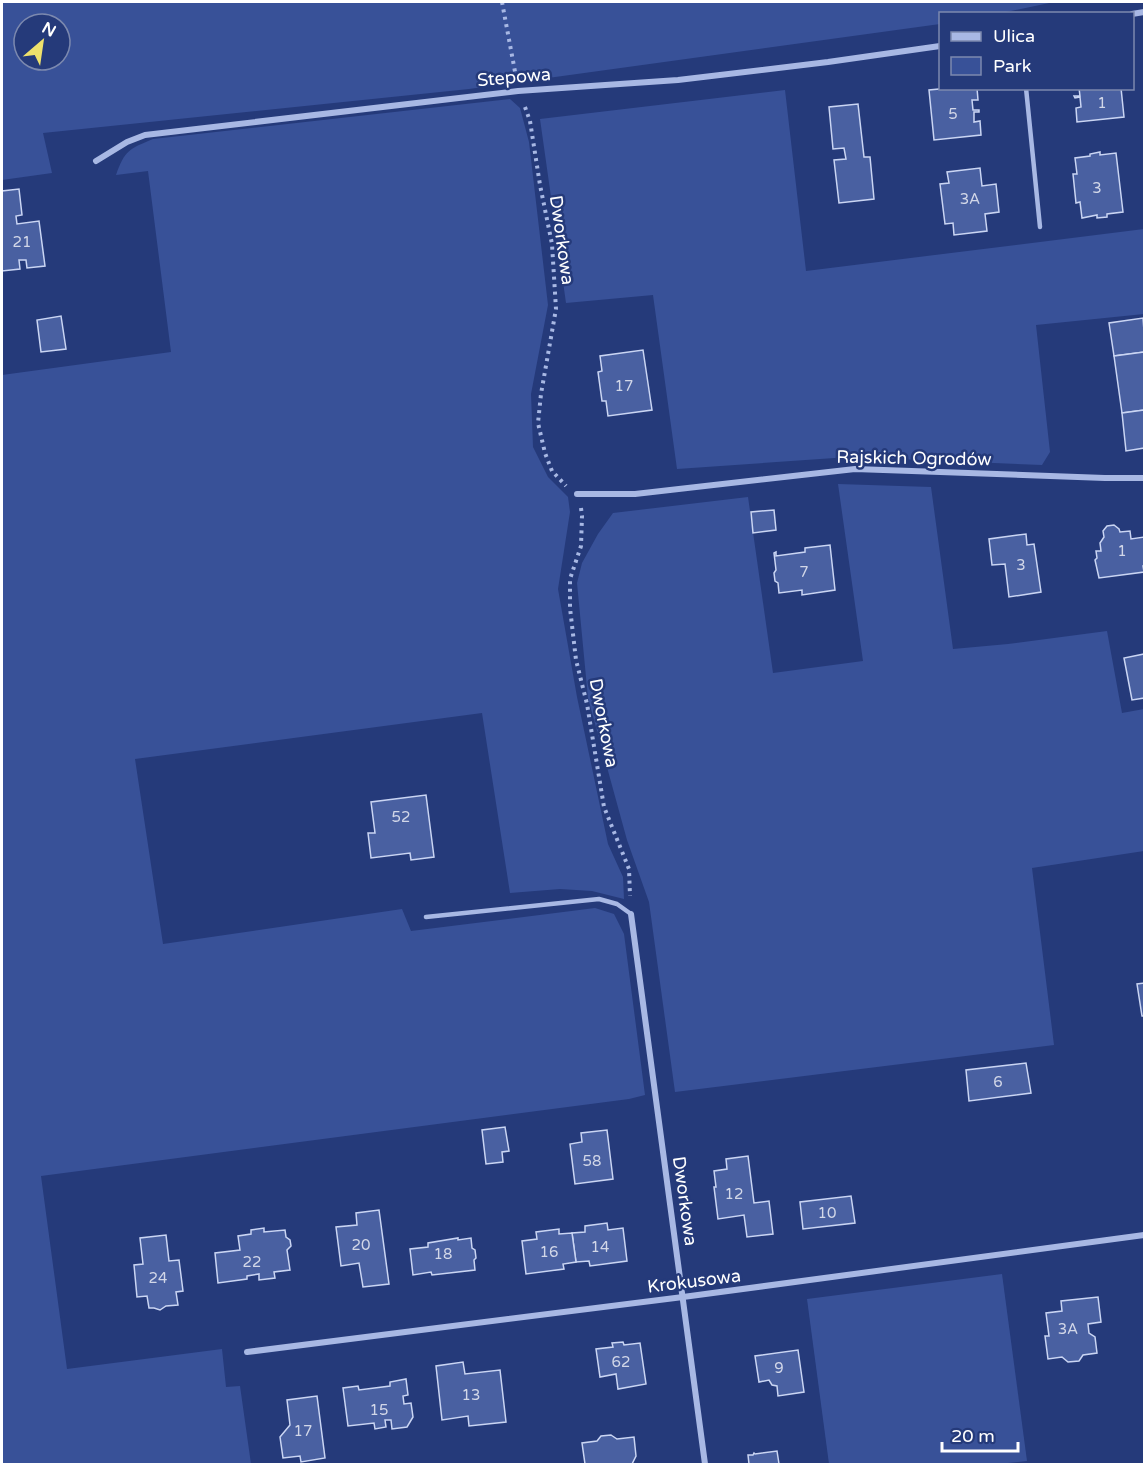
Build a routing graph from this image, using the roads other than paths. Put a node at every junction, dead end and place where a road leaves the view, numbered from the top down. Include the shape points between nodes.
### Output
1 (939, 46) edge
2 (1026, 90) edge
3 (96, 161) dead end
4 (1040, 227) dead end
5 (1144, 478) edge
6 (577, 494) road end
7 (631, 914) joint
8 (426, 917) dead end
9 (1144, 1235) edge
10 (683, 1297) junction
11 (246, 1352) dead end
12 (705, 1464) edge

1 - 3 street, Stepowa via 678,80 518,91 145,135
2 - 4 lane
5 - 6 street, Rajskich Ogrodów via 855,469 635,494
7 - 8 lane via 617,904 598,899
7 - 10 street, Dworkowa
9 - 10 street, Krokusowa
10 - 11 street, Krokusowa
10 - 12 street, Dworkowa

